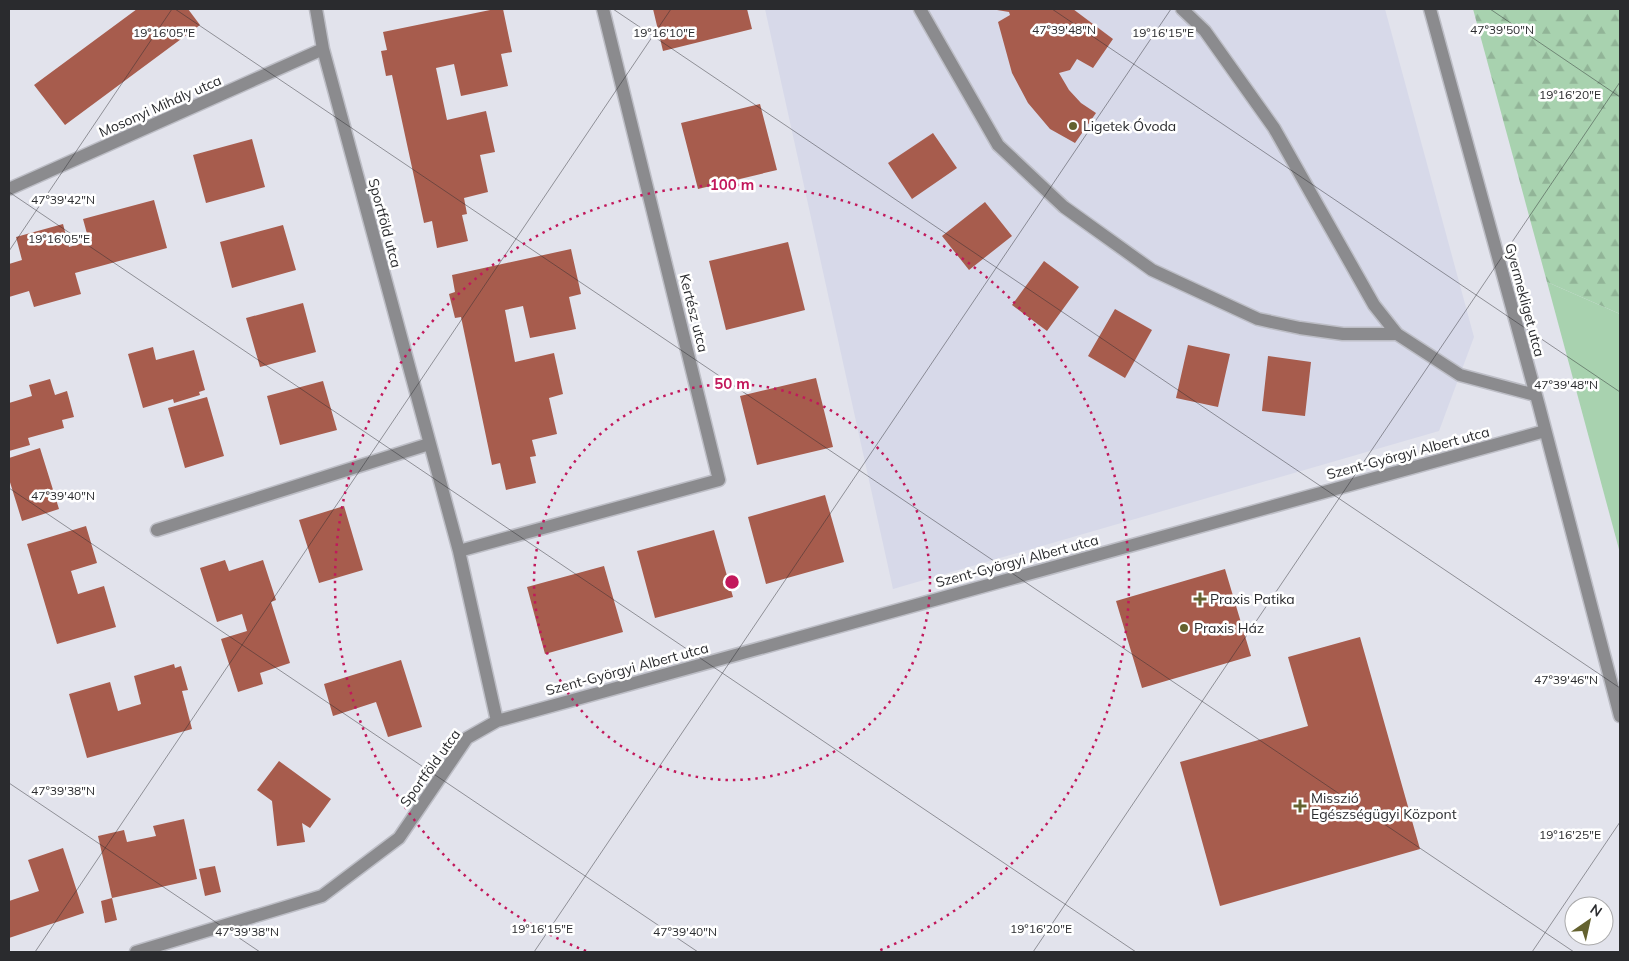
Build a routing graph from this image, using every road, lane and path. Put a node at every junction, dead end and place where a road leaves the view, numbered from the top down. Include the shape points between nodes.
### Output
1 (316, 9) edge
2 (603, 9) edge
3 (920, 9) edge
4 (1182, 9) edge
5 (1430, 9) edge
6 (323, 49) junction
7 (9, 190) edge
8 (1397, 334) junction
9 (1535, 395) junction
10 (1545, 431) junction
11 (429, 444) junction
12 (157, 530) dead end
13 (460, 551) junction
14 (1620, 716) edge
15 (497, 721) junction
16 (136, 952) edge

1 - 6 street, Sportföld utca
2 - 13 street, Kertész utca via 719,480
3 - 8 street via 998,145 1064,207 1152,270 1258,319 1343,334
4 - 8 street via 1205,31 1274,128 1374,305
5 - 9 street, Gyermekliget utca
6 - 7 street, Mosonyi Mihály utca
6 - 11 street, Sportföld utca
8 - 9 street via 1460,375
9 - 10 street, Gyermekliget utca
10 - 14 street, Gyermekliget utca
10 - 15 street, Szent-Györgyi Albert utca
11 - 12 street
11 - 13 street, Sportföld utca
13 - 15 street, Sportföld utca
15 - 16 street, Sportföld utca via 467,738 399,838 322,896

